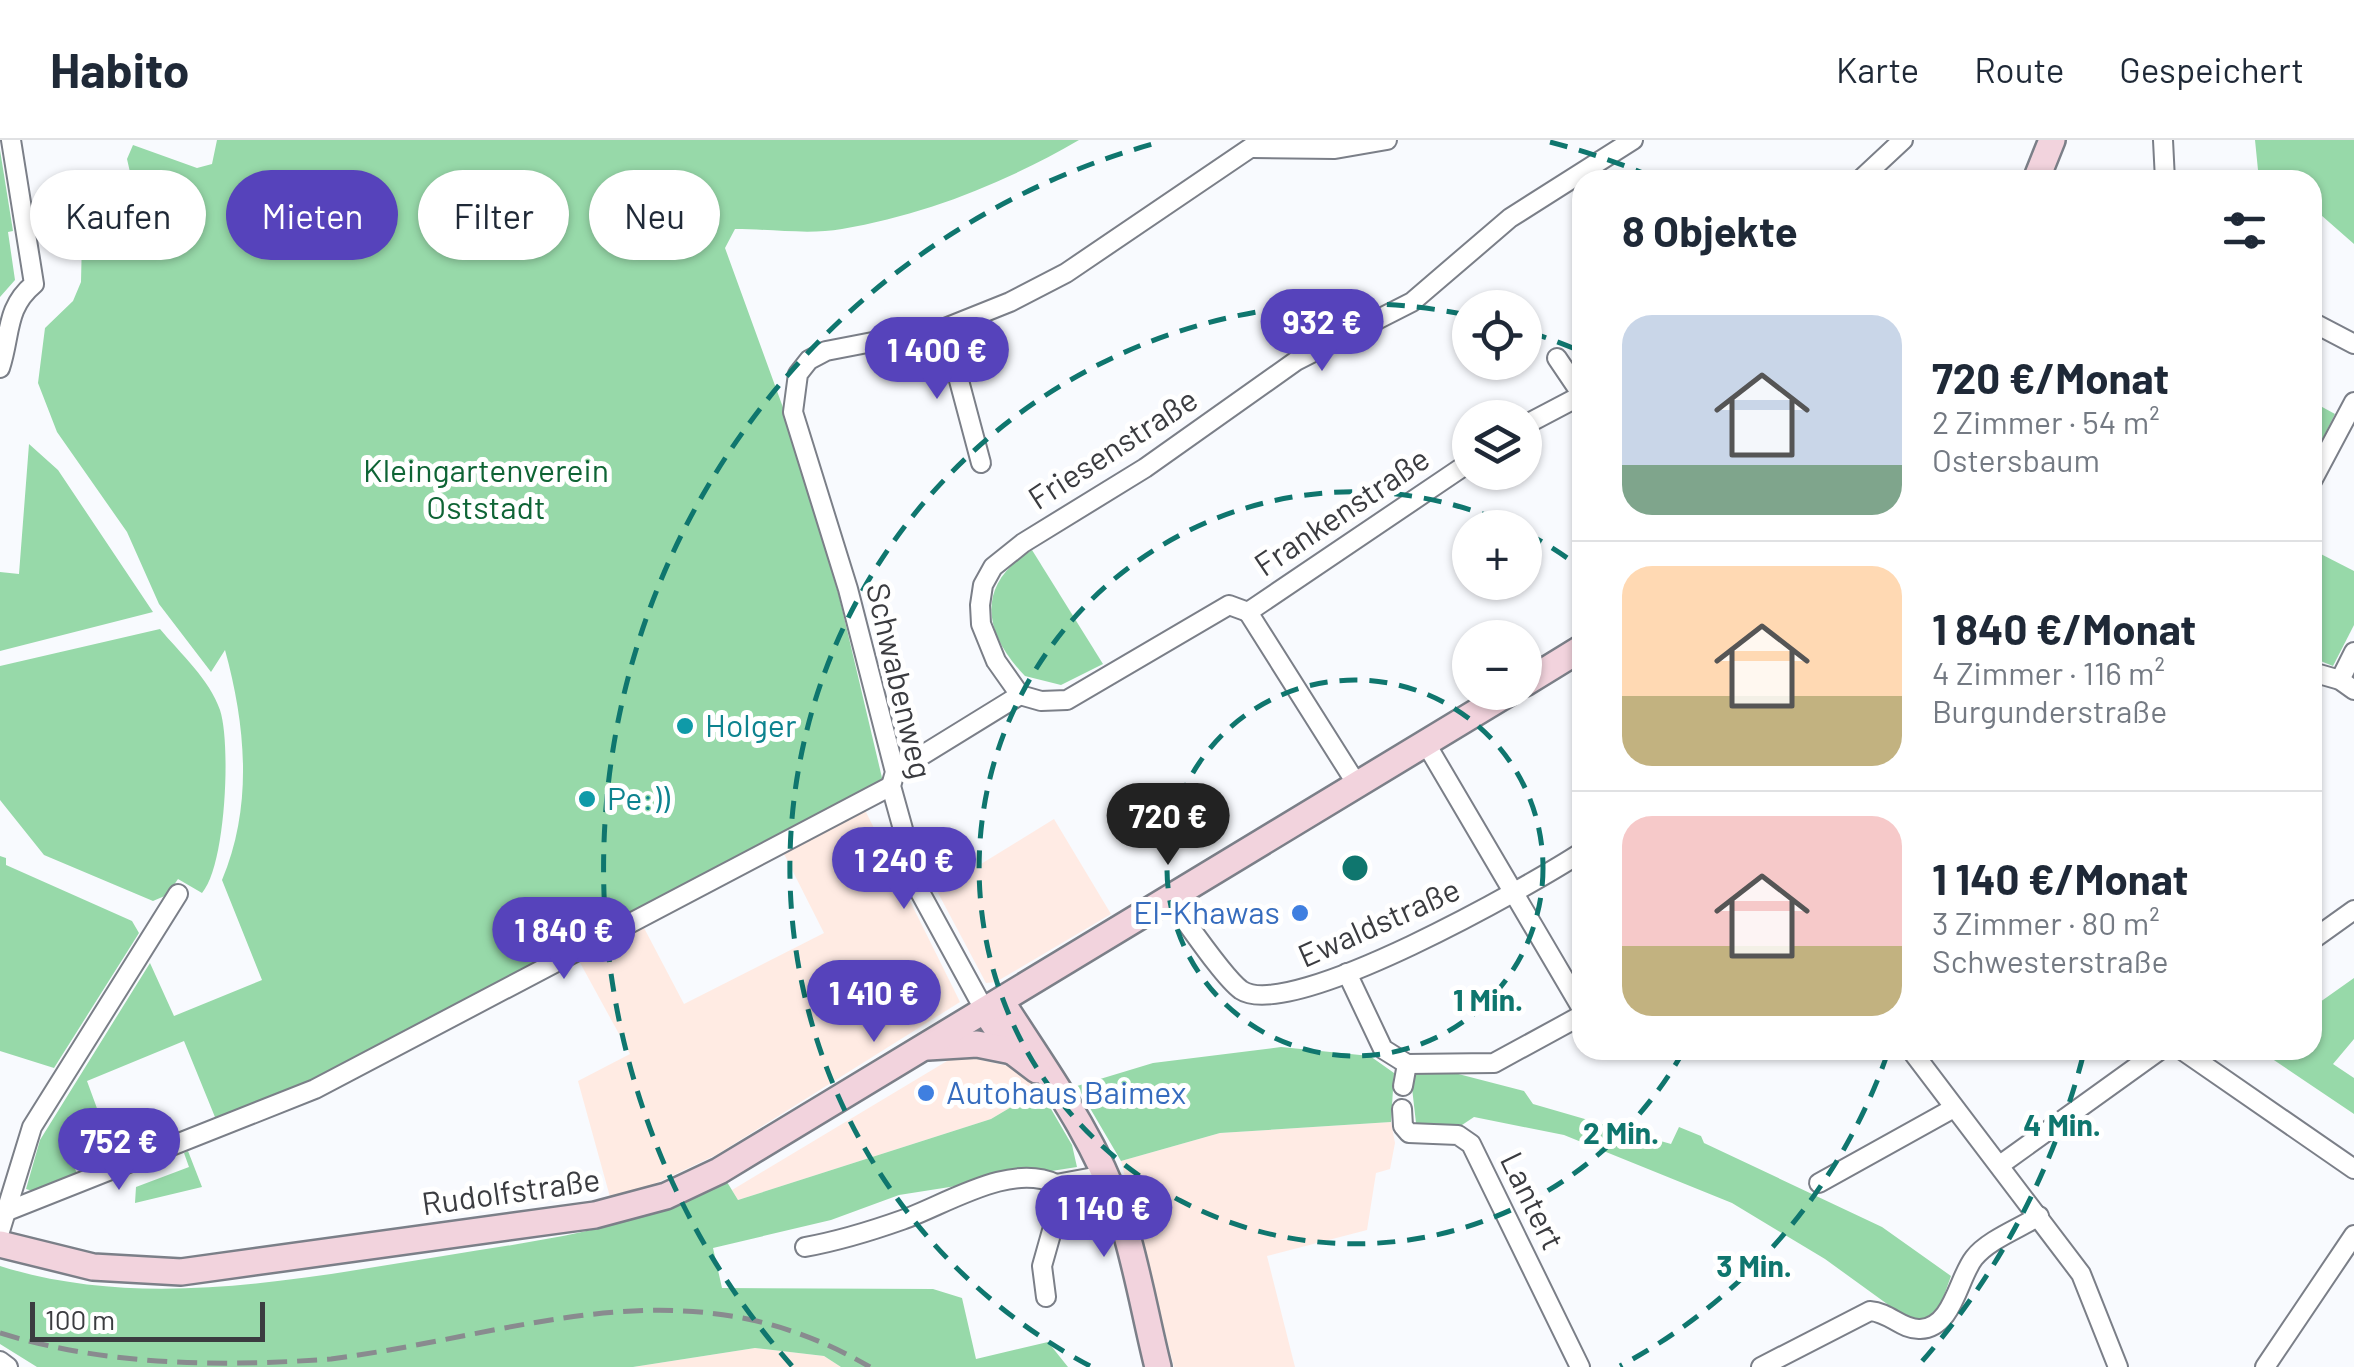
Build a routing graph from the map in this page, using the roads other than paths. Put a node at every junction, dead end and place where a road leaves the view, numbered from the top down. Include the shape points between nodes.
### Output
1 (11, 140) edge
2 (1387, 140) edge
3 (1633, 140) edge
4 (1903, 140) edge
5 (2052, 140) edge
6 (2163, 140) edge
7 (1257, 144) edge
8 (1586, 170) edge
9 (1871, 170) edge
10 (2040, 170) edge
11 (2164, 170) edge
12 (1572, 179) edge
13 (2322, 327) edge
14 (945, 328) junction
15 (2354, 344) edge
16 (1557, 358) dead end
17 (0, 368) edge
18 (1572, 380) edge
19 (1572, 400) edge
20 (2354, 402) edge
21 (1542, 416) edge
22 (2322, 462) edge
23 (981, 463) dead end
24 (1452, 474) edge
25 (1248, 612) junction
26 (2354, 652) edge
27 (1572, 654) edge
28 (1542, 673) edge
29 (2322, 676) edge
30 (2347, 685) edge
31 (1020, 695) junction
32 (1479, 710) edge
33 (1425, 742) junction
34 (893, 779) junction
35 (1356, 783) junction
36 (1572, 858) edge
37 (178, 894) dead end
38 (1516, 894) junction
39 (1170, 900) junction
40 (2354, 910) edge
41 (2322, 933) edge
42 (1347, 973) junction
43 (1572, 994) edge
44 (993, 1006) junction
45 (1572, 1018) edge
46 (921, 1047) junction
47 (1012, 1051) junction
48 (1918, 1060) edge
49 (2146, 1060) edge
50 (2196, 1060) edge
51 (1407, 1064) junction
52 (1053, 1083) junction
53 (1403, 1086) dead end
54 (1954, 1108) junction
55 (1402, 1109) dead end
56 (2000, 1165) junction
57 (2354, 1169) edge
58 (1104, 1175) junction
59 (1819, 1182) dead end
60 (1056, 1184) junction
61 (2039, 1216) junction
62 (2, 1221) edge
63 (2354, 1235) edge
64 (0, 1244) edge
65 (805, 1246) dead end
66 (1046, 1297) dead end
67 (0, 1362) edge
68 (8, 1367) edge
69 (1158, 1367) edge
70 (1580, 1367) edge
71 (1761, 1367) edge
72 (2118, 1367) edge
73 (2265, 1367) edge

1 - 17 street via 34,284 10,314
2 - 7 street via 1335,149
3 - 8 street, Friesenstraße
4 - 9 street
5 - 10 street
6 - 11 street
7 - 14 street via 1066,273
12 - 31 street, Friesenstraße via 1504,222 1412,302 1296,360 993,567 983,585 981,624
13 - 15 street
14 - 23 street
14 - 34 street, Schwabenweg via 809,360 798,374 793,412 848,588
16 - 18 street
19 - 21 street
20 - 22 street
24 - 25 street, Frankenstraße
25 - 31 street via 1229,605 1067,700
25 - 35 street
26 - 30 street
27 - 28 street
29 - 30 street
31 - 34 street
32 - 33 street, Rudolfstraße
33 - 35 street, Rudolfstraße
33 - 38 street
34 - 44 street, Schwabenweg via 921,894
34 - 62 street via 315,1089
35 - 39 street, Rudolfstraße
36 - 38 street, Ewaldstraße
37 - 62 street via 32,1127
38 - 42 street, Ewaldstraße
38 - 43 street
39 - 42 street, Ewaldstraße via 1240,990 1285,994
39 - 44 street, Rudolfstraße
40 - 41 street
42 - 51 street via 1383,1049
44 - 46 street, Rudolfstraße
44 - 47 street
44 - 52 street
45 - 51 street via 1494,1063
46 - 47 street via 976,1044
46 - 64 street, Rudolfstraße via 719,1170 635,1206 181,1272 94,1267
47 - 52 street
48 - 54 street
49 - 56 street
50 - 57 street
51 - 53 street
52 - 58 street
54 - 56 street
54 - 59 street
55 - 70 street, Lantert via 1409,1132 1458,1135 1470,1144
56 - 61 street
58 - 60 street
58 - 69 street
60 - 65 street via 1040,1177 984,1186 904,1219
60 - 66 street via 1042,1266
61 - 71 street via 1977,1254 1949,1308 1928,1328 1916,1330 1870,1312
61 - 72 street via 2081,1274
63 - 73 street
67 - 68 street

